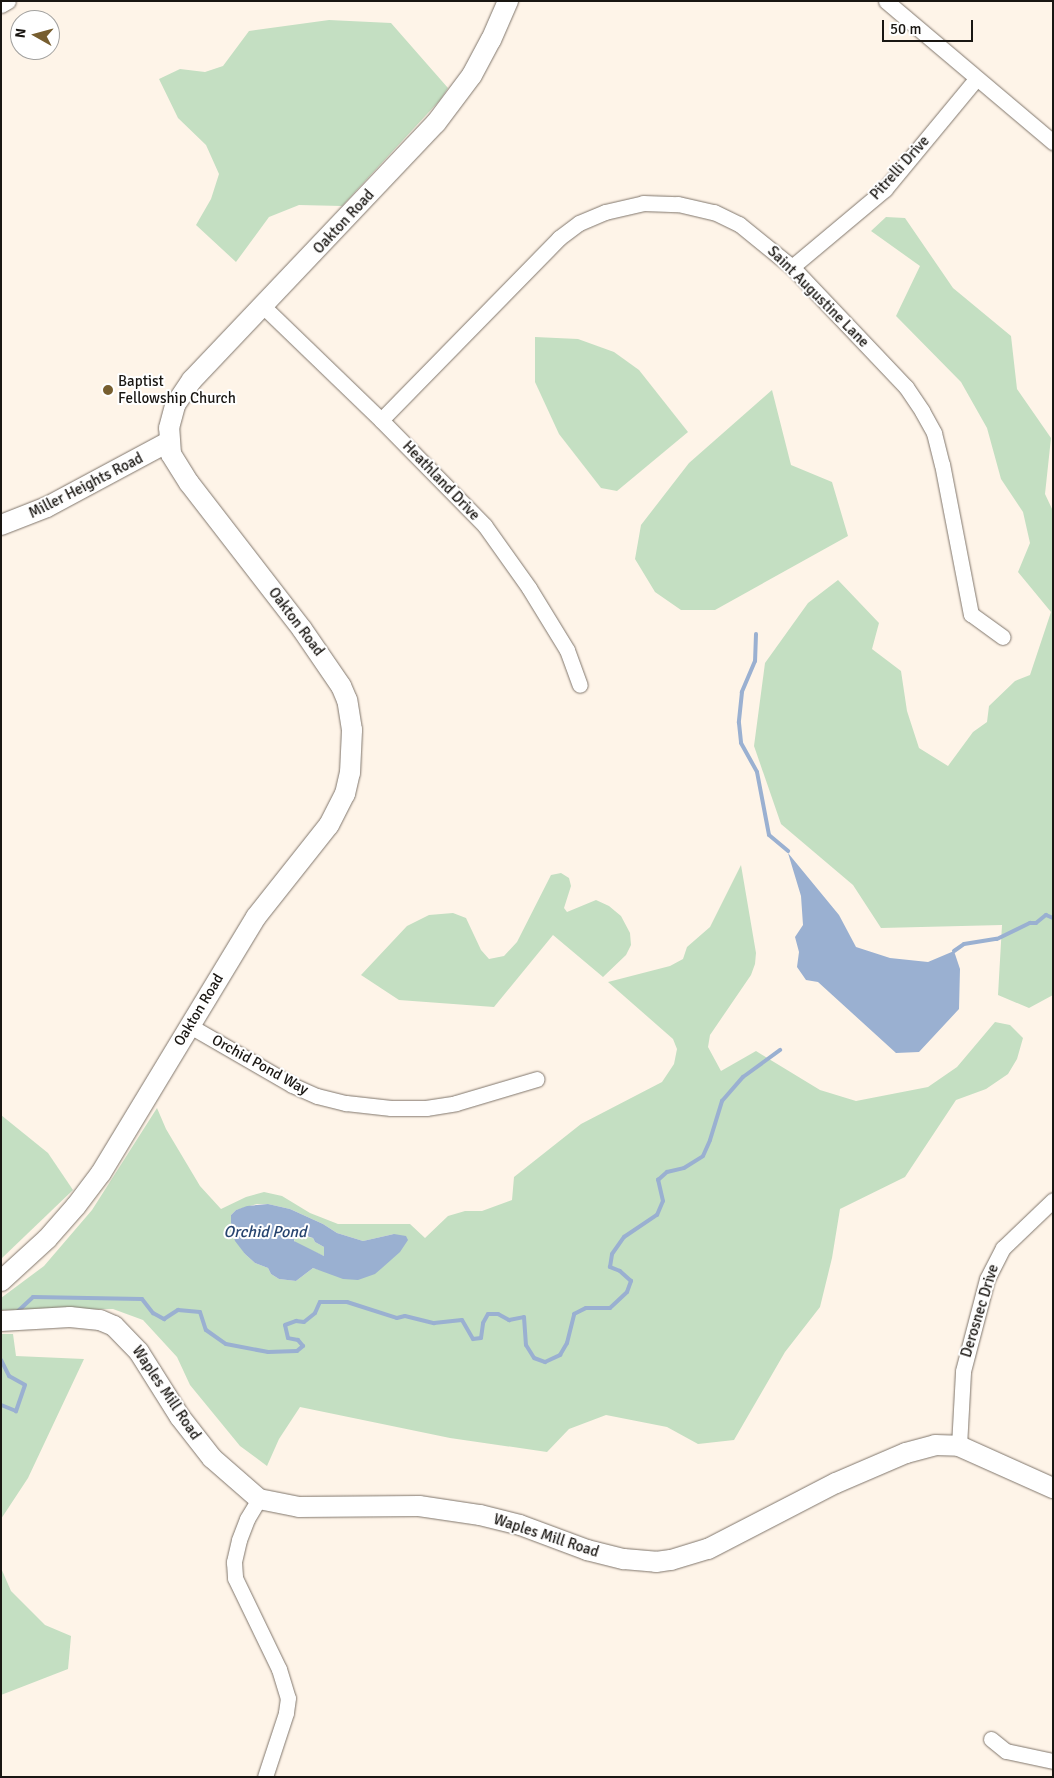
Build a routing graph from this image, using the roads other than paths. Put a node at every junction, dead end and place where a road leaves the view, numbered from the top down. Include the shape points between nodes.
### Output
1 (8, 1) edge
2 (508, 1) edge
3 (886, 1) edge
4 (1, 5) edge
5 (976, 79) junction
6 (1053, 142) edge
7 (792, 267) junction
8 (264, 307) junction
9 (381, 420) junction
10 (168, 442) junction
11 (1, 525) edge
12 (1003, 637) dead end
13 (580, 685) dead end
14 (190, 1026) junction
15 (537, 1080) dead end
16 (1053, 1200) edge
17 (1, 1281) edge
18 (1, 1321) edge
19 (959, 1446) junction
20 (1053, 1488) edge
21 (259, 1499) junction
22 (991, 1739) dead end
23 (1053, 1761) edge
24 (265, 1777) edge

1 - 4 street
2 - 8 street, Oakton Road via 491,40 454,102
3 - 5 street
5 - 6 street
5 - 7 street, Pitrelli Drive via 885,189
7 - 9 street, Saint Augustine Lane via 739,224 714,212 678,204 652,203 605,212 580,223 559,238
7 - 12 street, Saint Augustine Lane via 906,387 922,411 934,433 942,464 971,614
8 - 9 street, Heathland Drive
8 - 10 street, Oakton Road via 181,395 172,415
9 - 13 street, Heathland Drive via 485,526 529,588 567,650
10 - 11 street, Miller Heights Road via 47,507
10 - 14 street, Oakton Road via 171,454 189,483 333,670 347,700 352,730 350,773 337,812 256,918
14 - 15 street, Orchid Pond Way via 292,1085 317,1096 346,1103 426,1108
14 - 17 street, Oakton Road via 89,1190 47,1239
16 - 19 street, Derosnec Drive via 1003,1248 987,1279 963,1371
18 - 21 street, Waples Mill Road via 70,1317 100,1320 114,1326 139,1352 180,1417 212,1458
19 - 20 street, Waples Mill Road
19 - 21 street, Waples Mill Road via 935,1445 906,1452 836,1483 708,1549 656,1562 605,1555 520,1525 480,1515 418,1506 299,1507
21 - 24 street via 246,1519 234,1562 235,1578 279,1670 288,1698
22 - 23 street via 1006,1751

